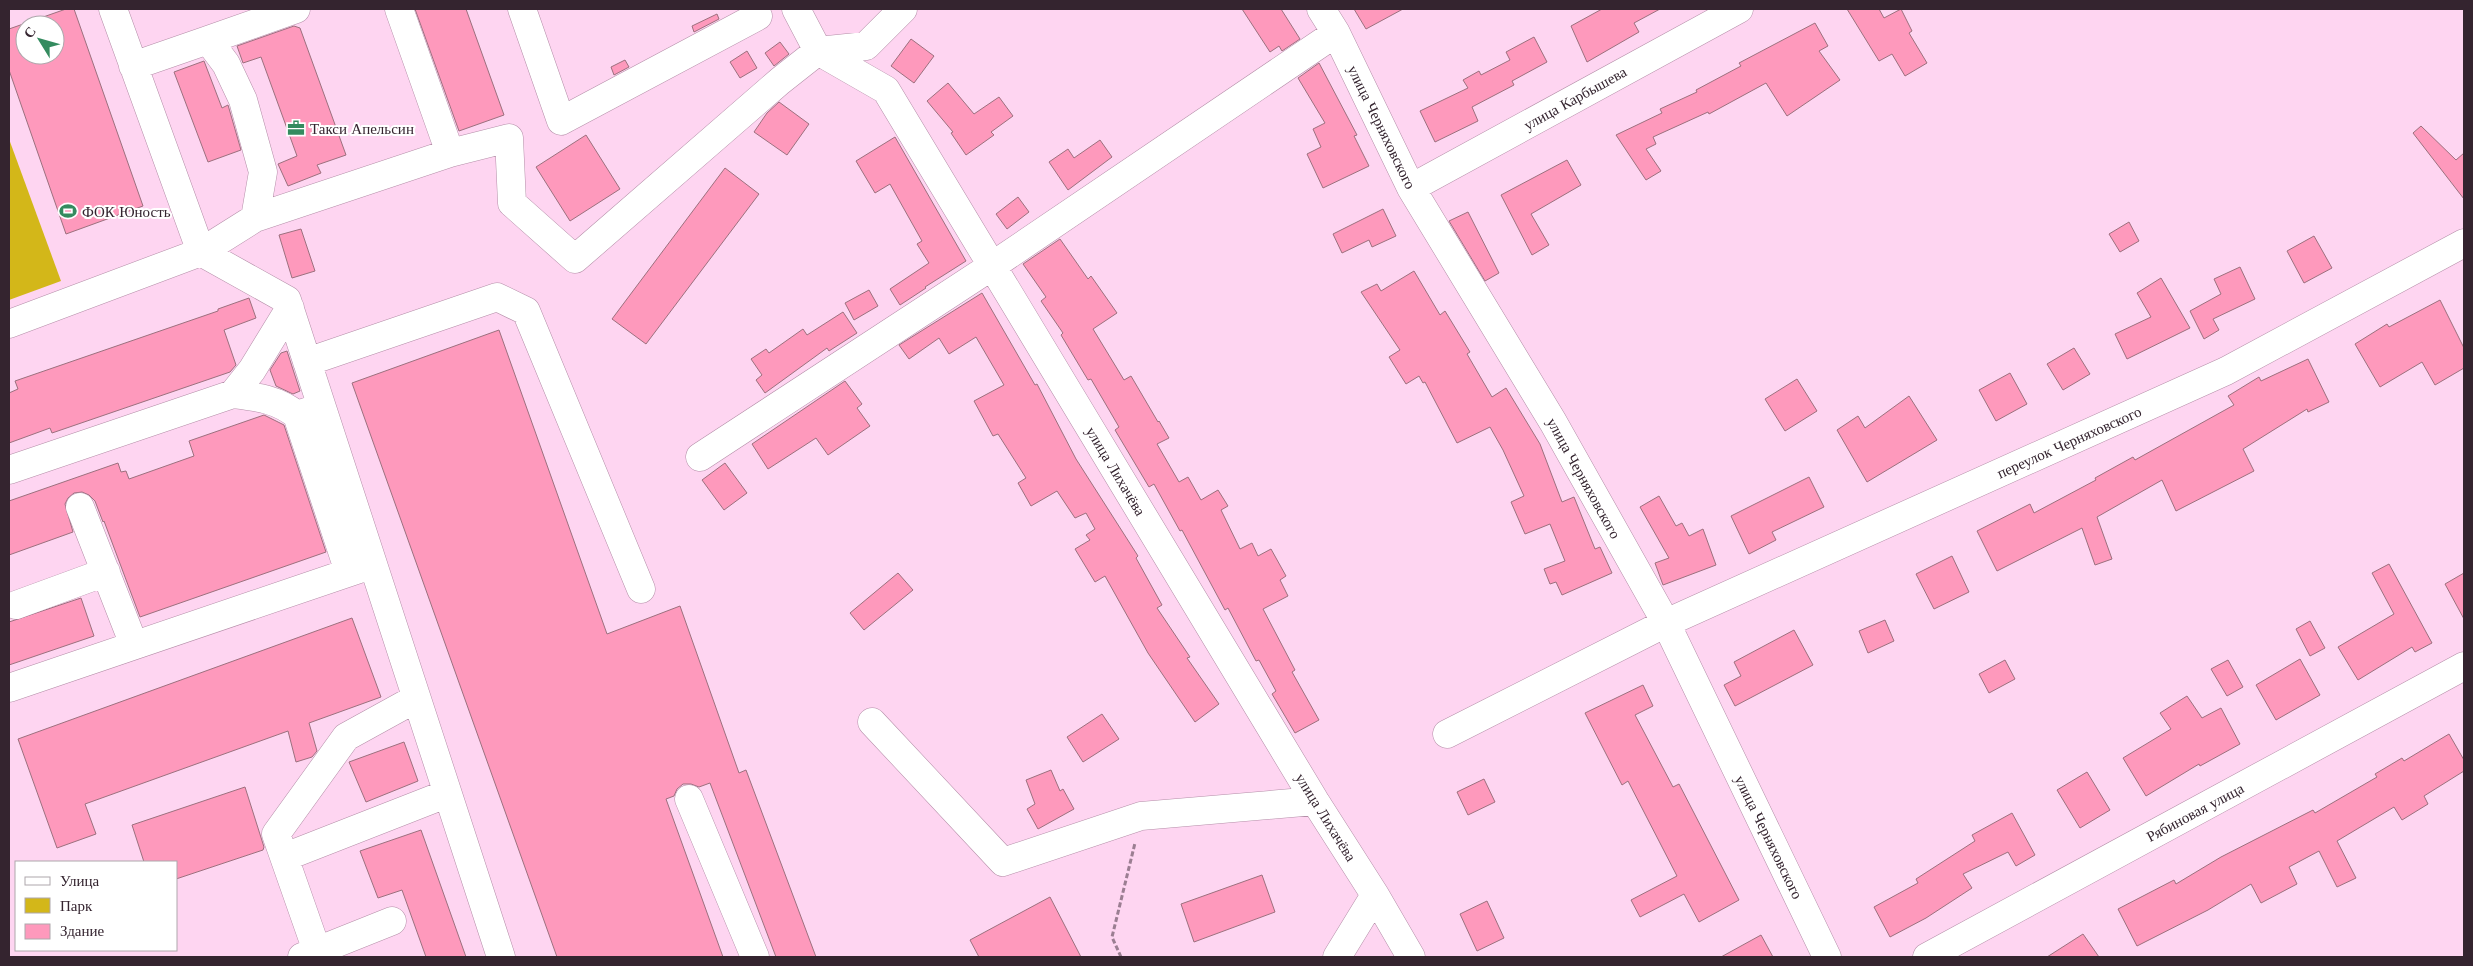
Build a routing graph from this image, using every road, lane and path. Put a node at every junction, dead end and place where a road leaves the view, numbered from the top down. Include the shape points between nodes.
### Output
1 (113, 9) edge
2 (296, 9) edge
3 (399, 9) edge
4 (522, 9) edge
5 (754, 9) edge
6 (796, 9) edge
7 (903, 9) edge
8 (1321, 9) edge
9 (1739, 9) edge
10 (1336, 33) junction
11 (208, 40) junction
12 (818, 51) junction
13 (132, 66) junction
14 (450, 153) junction
15 (1411, 188) junction
16 (255, 218) junction
17 (2464, 243) edge
18 (201, 252) junction
19 (992, 266) junction
20 (290, 308) junction
21 (9, 324) edge
22 (307, 362) junction
23 (232, 394) junction
24 (309, 411) junction
25 (700, 457) dead end
26 (9, 470) edge
27 (80, 507) dead end
28 (360, 568) junction
29 (106, 572) junction
30 (640, 589) dead end
31 (16, 606) dead end
32 (1666, 623) junction
33 (134, 645) junction
34 (2464, 666) edge
35 (9, 688) edge
36 (415, 699) junction
37 (872, 722) dead end
38 (1447, 734) dead end
39 (446, 794) junction
40 (689, 799) dead end
41 (1315, 802) junction
42 (1141, 816) junction
43 (285, 857) junction
44 (1375, 895) junction
45 (392, 921) dead end
46 (310, 954) edge
47 (501, 957) edge
48 (755, 957) edge
49 (1121, 957) edge
50 (1337, 957) edge
51 (1410, 957) edge
52 (1828, 957) edge
53 (1926, 957) edge

1 - 13 street
2 - 11 street
3 - 14 street
4 - 5 street via 562,121 758,16
6 - 12 street
7 - 12 street via 866,46
8 - 10 street, улица Черняховского
9 - 15 street, улица Карбышева
10 - 15 street, улица Черняховского
10 - 19 street
11 - 13 street
11 - 16 street via 226,64 243,100 263,172
12 - 14 street via 575,259 512,203 509,138
12 - 19 street, улица Лихачёва via 886,90
13 - 18 street
14 - 16 street
15 - 32 street, улица Черняховского via 1553,422
16 - 18 street
17 - 32 street, переулок Черняховского via 2226,371
18 - 20 street via 287,300
18 - 21 street
19 - 25 street
19 - 41 street, улица Лихачёва
20 - 22 street
20 - 23 street via 252,370
22 - 24 street
22 - 30 street via 497,297 526,311
23 - 24 street via 270,399
23 - 26 street
24 - 28 street
27 - 29 street
28 - 33 street
28 - 36 street
29 - 31 street
29 - 33 street
32 - 38 street, переулок Черняховского
32 - 52 street, улица Черняховского
33 - 35 street
34 - 53 street, Рябиновая улица
36 - 39 street
36 - 43 street via 346,738 276,834
37 - 42 street via 1003,862
39 - 43 street
39 - 47 street
40 - 48 street
41 - 42 street
41 - 44 street, улица Лихачёва
42 - 49 path via 1112,936
43 - 46 street
44 - 50 street
44 - 51 street, улица Лихачёва
45 - 46 street

